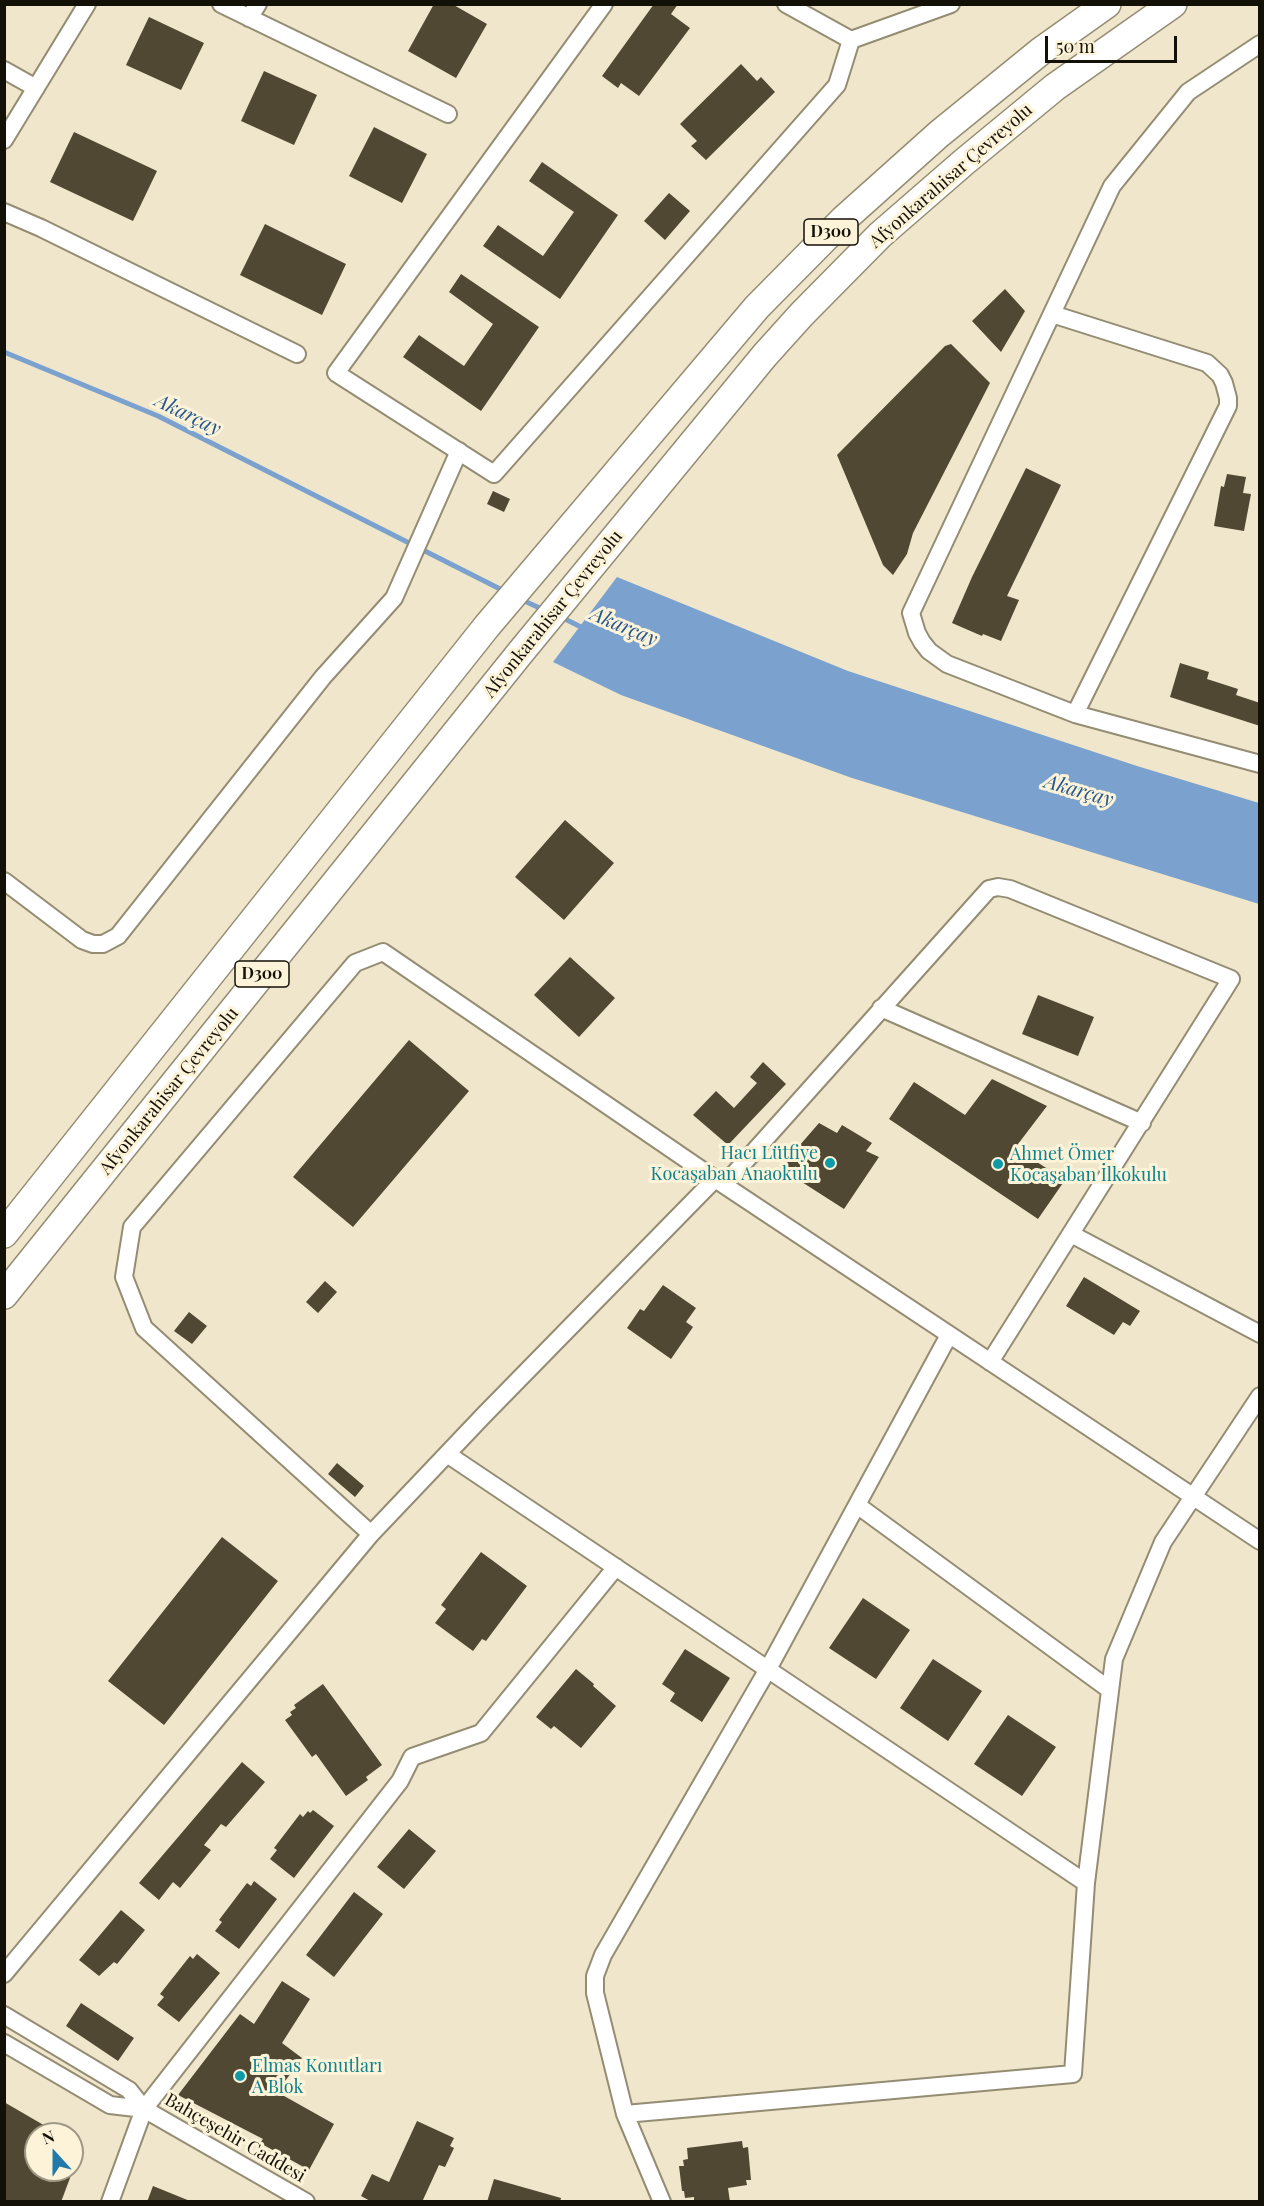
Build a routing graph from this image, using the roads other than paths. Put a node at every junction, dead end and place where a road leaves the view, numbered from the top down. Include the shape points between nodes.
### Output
1 (87, 4) edge
2 (221, 4) edge
3 (604, 4) edge
4 (786, 4) edge
5 (951, 4) edge
6 (1107, 4) edge
7 (1173, 4) edge
8 (254, 11) edge
9 (851, 40) junction
10 (1260, 44) edge
11 (4, 70) edge
12 (36, 88) junction
13 (448, 114) dead end
14 (4, 140) edge
15 (4, 212) edge
16 (1052, 314) junction
17 (297, 354) dead end
18 (459, 451) junction
19 (1075, 714) junction
20 (1260, 764) edge
21 (4, 881) edge
22 (881, 1008) junction
23 (1142, 1123) junction
24 (720, 1182) junction
25 (4, 1234) edge
26 (1071, 1234) junction
27 (4, 1295) edge
28 (1260, 1334) edge
29 (949, 1335) junction
30 (990, 1362) junction
31 (1260, 1396) edge
32 (447, 1454) junction
33 (1192, 1496) junction
34 (857, 1505) junction
35 (371, 1534) junction
36 (1260, 1541) edge
37 (616, 1567) junction
38 (768, 1669) junction
39 (1110, 1690) junction
40 (1086, 1883) junction
41 (4, 1974) edge
42 (4, 2015) edge
43 (4, 2043) edge
44 (144, 2109) junction
45 (625, 2114) junction
46 (110, 2202) edge
47 (306, 2202) edge
48 (662, 2202) edge

1 - 12 street
2 - 8 street
3 - 18 street via 336,373
4 - 9 street
5 - 9 street
6 - 25 highway, Afyonkarahisar Çevreyolu / D300 via 958,118 844,219 757,307 487,626
7 - 27 highway, Afyonkarahisar Çevreyolu / D300 via 1055,87 963,162 880,235 802,314 520,653
8 - 13 street
9 - 18 street via 837,85 494,474
10 - 16 street via 1188,92 1112,186
11 - 12 street
12 - 14 street
15 - 17 street
16 - 19 street via 911,614 922,642 938,659
16 - 19 street via 1207,363 1220,375 1228,398 1228,406
18 - 21 street via 394,598 323,677 118,936 103,944 82,940
19 - 20 street
22 - 23 street
22 - 23 street via 982,894 988,888 998,887 1231,979
22 - 24 street
23 - 26 street
24 - 29 street
24 - 32 street
24 - 35 street via 383,952 355,963 132,1227 124,1277 144,1328
26 - 28 street
26 - 30 street
29 - 30 street
29 - 34 street
30 - 33 street
31 - 33 street
32 - 35 street
32 - 37 street
33 - 36 street
33 - 39 street via 1154,1563 1114,1659
34 - 38 street
34 - 39 street
35 - 41 street
37 - 38 street
37 - 44 street via 481,1733 412,1757 400,1781
38 - 40 street
38 - 45 street via 603,1955 595,1976 595,1993
39 - 40 street
40 - 45 street via 1073,2074
42 - 44 street, Bahçeşehir Caddesi via 129,2090
43 - 44 street, Bahçeşehir Caddesi via 110,2105
44 - 46 street
44 - 47 street, Bahçeşehir Caddesi
45 - 48 street

